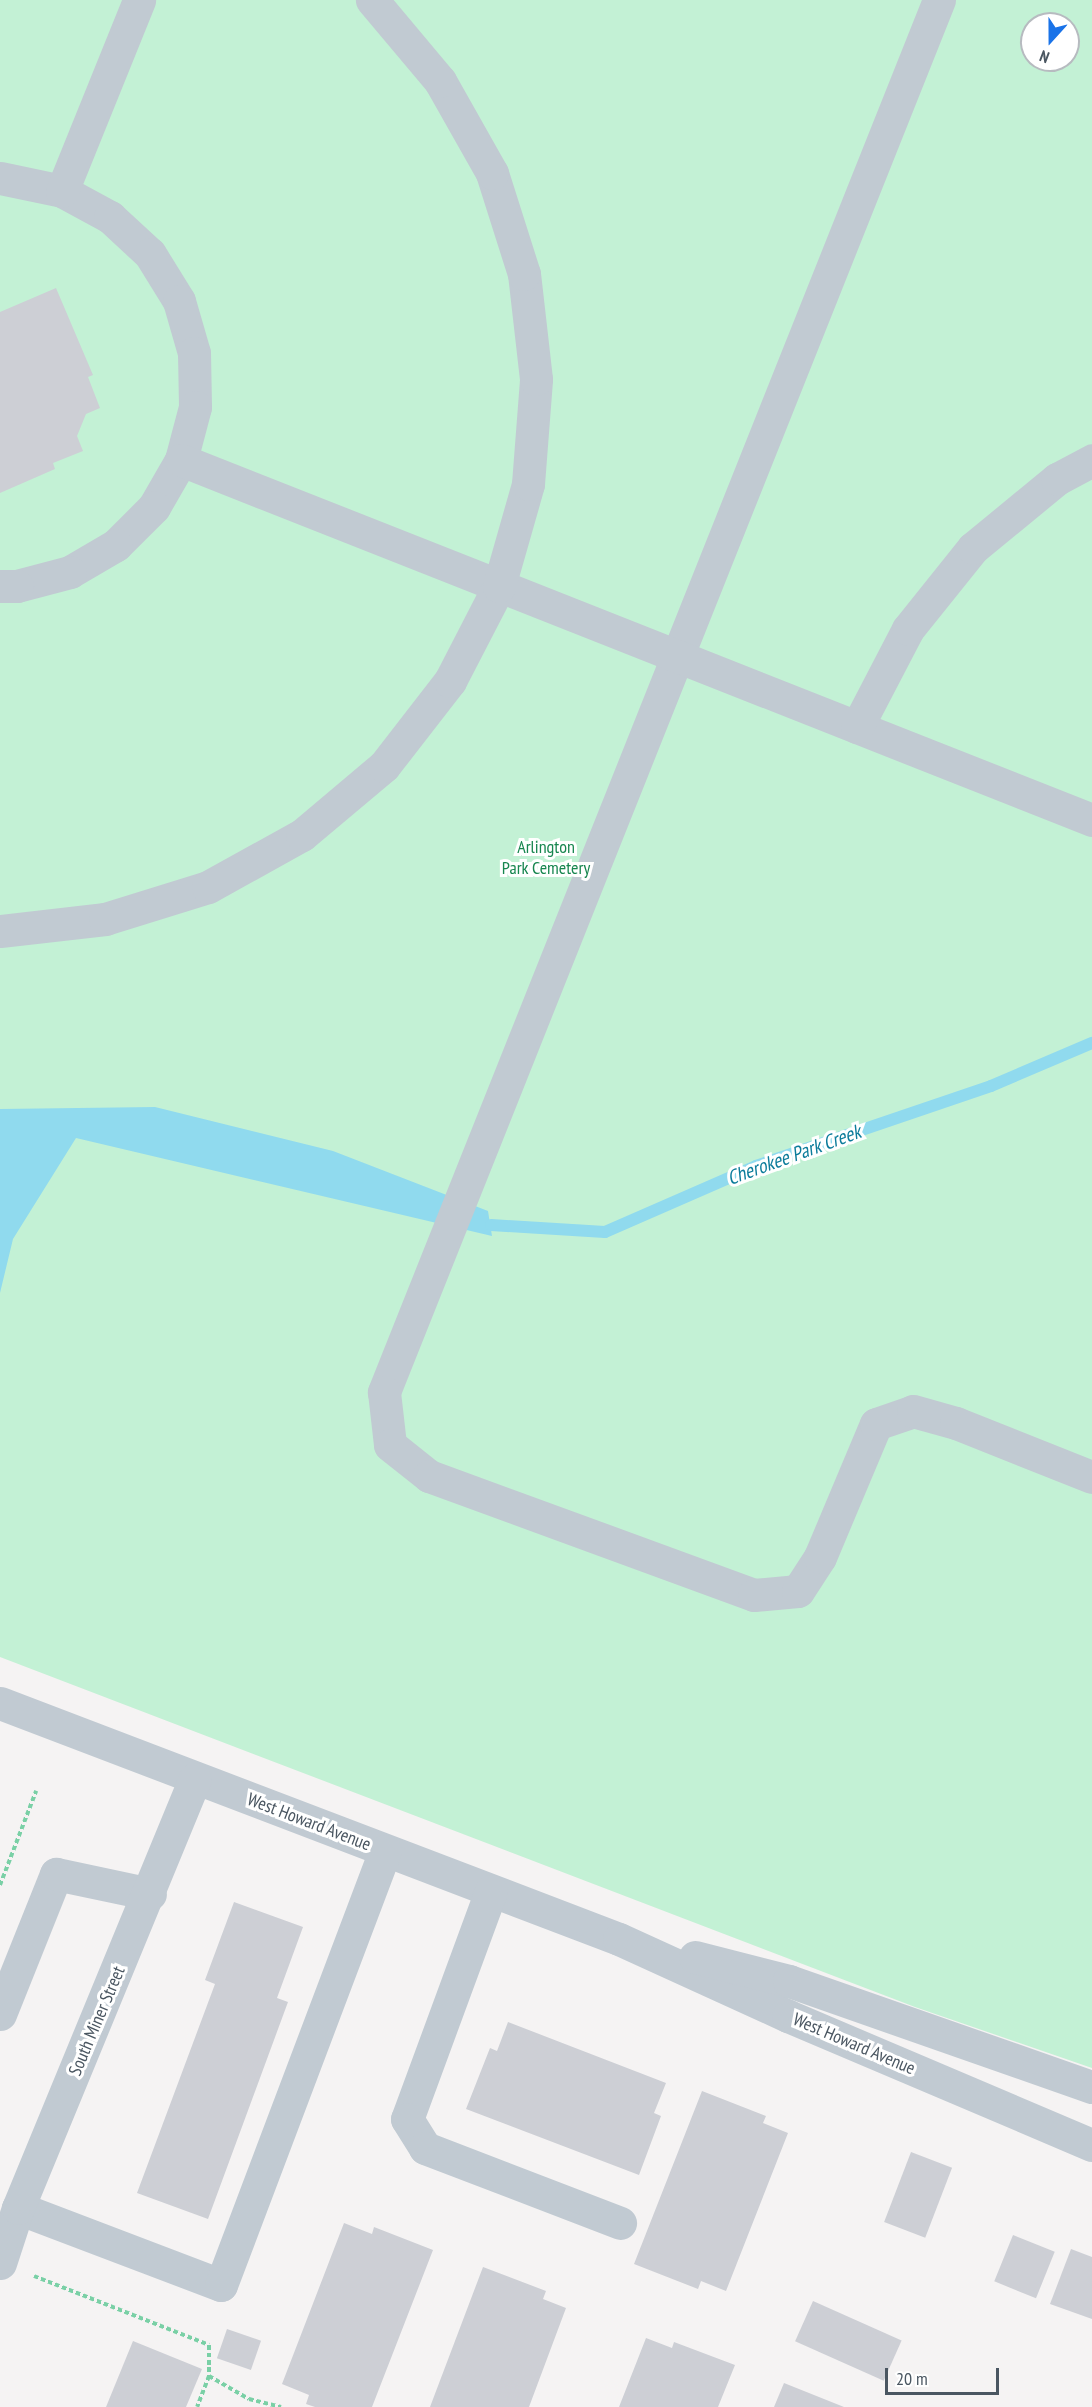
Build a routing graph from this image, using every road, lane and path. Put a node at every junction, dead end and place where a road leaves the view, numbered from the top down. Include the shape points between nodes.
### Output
1 (139, 0) edge
2 (372, 0) edge
3 (939, 0) edge
4 (0, 178) edge
5 (62, 191) junction
6 (181, 460) junction
7 (1092, 460) edge
8 (0, 586) edge
9 (499, 586) junction
10 (677, 656) junction
11 (857, 727) junction
12 (1092, 820) edge
13 (0, 931) edge
14 (1092, 1477) edge
15 (0, 1703) edge
16 (195, 1779) junction
17 (36, 1791) dead end
18 (385, 1851) junction
19 (0, 1885) edge
20 (491, 1891) junction
21 (150, 1894) junction
22 (619, 1939) junction
23 (0, 2014) edge
24 (1092, 2087) edge
25 (1092, 2145) edge
26 (18, 2208) junction
27 (620, 2223) dead end
28 (0, 2263) edge
29 (209, 2376) junction
30 (196, 2407) edge
31 (281, 2407) edge

1 - 5 street
2 - 9 street via 440,81 492,173 524,274 535,390 528,484
3 - 10 street
4 - 5 street
5 - 6 street via 110,217 142,246 179,301 194,353 195,407
6 - 8 street via 154,507 116,545 70,572 17,586
6 - 9 street
7 - 11 street via 1057,479 974,548 908,629
9 - 10 street
9 - 13 street via 443,691 384,766 302,835 208,887 105,919
10 - 11 street
10 - 14 street via 384,1392 390,1445 429,1476 754,1595 798,1591 820,1557 876,1424 913,1412 956,1423
11 - 12 street
15 - 16 street, West Howard Avenue
16 - 18 street, West Howard Avenue
16 - 21 street, South Miner Street
17 - 19 path
18 - 20 street, West Howard Avenue
18 - 26 street via 221,2285
20 - 22 street, West Howard Avenue
20 - 27 street via 406,2120 425,2148
21 - 23 street via 56,1874
21 - 26 street, South Miner Street
22 - 24 street, West Howard Avenue via 789,1981
22 - 25 street, West Howard Avenue via 788,2016
26 - 28 street, South Miner Street
28 - 29 path via 209,2345
29 - 30 path
29 - 31 path via 249,2399

